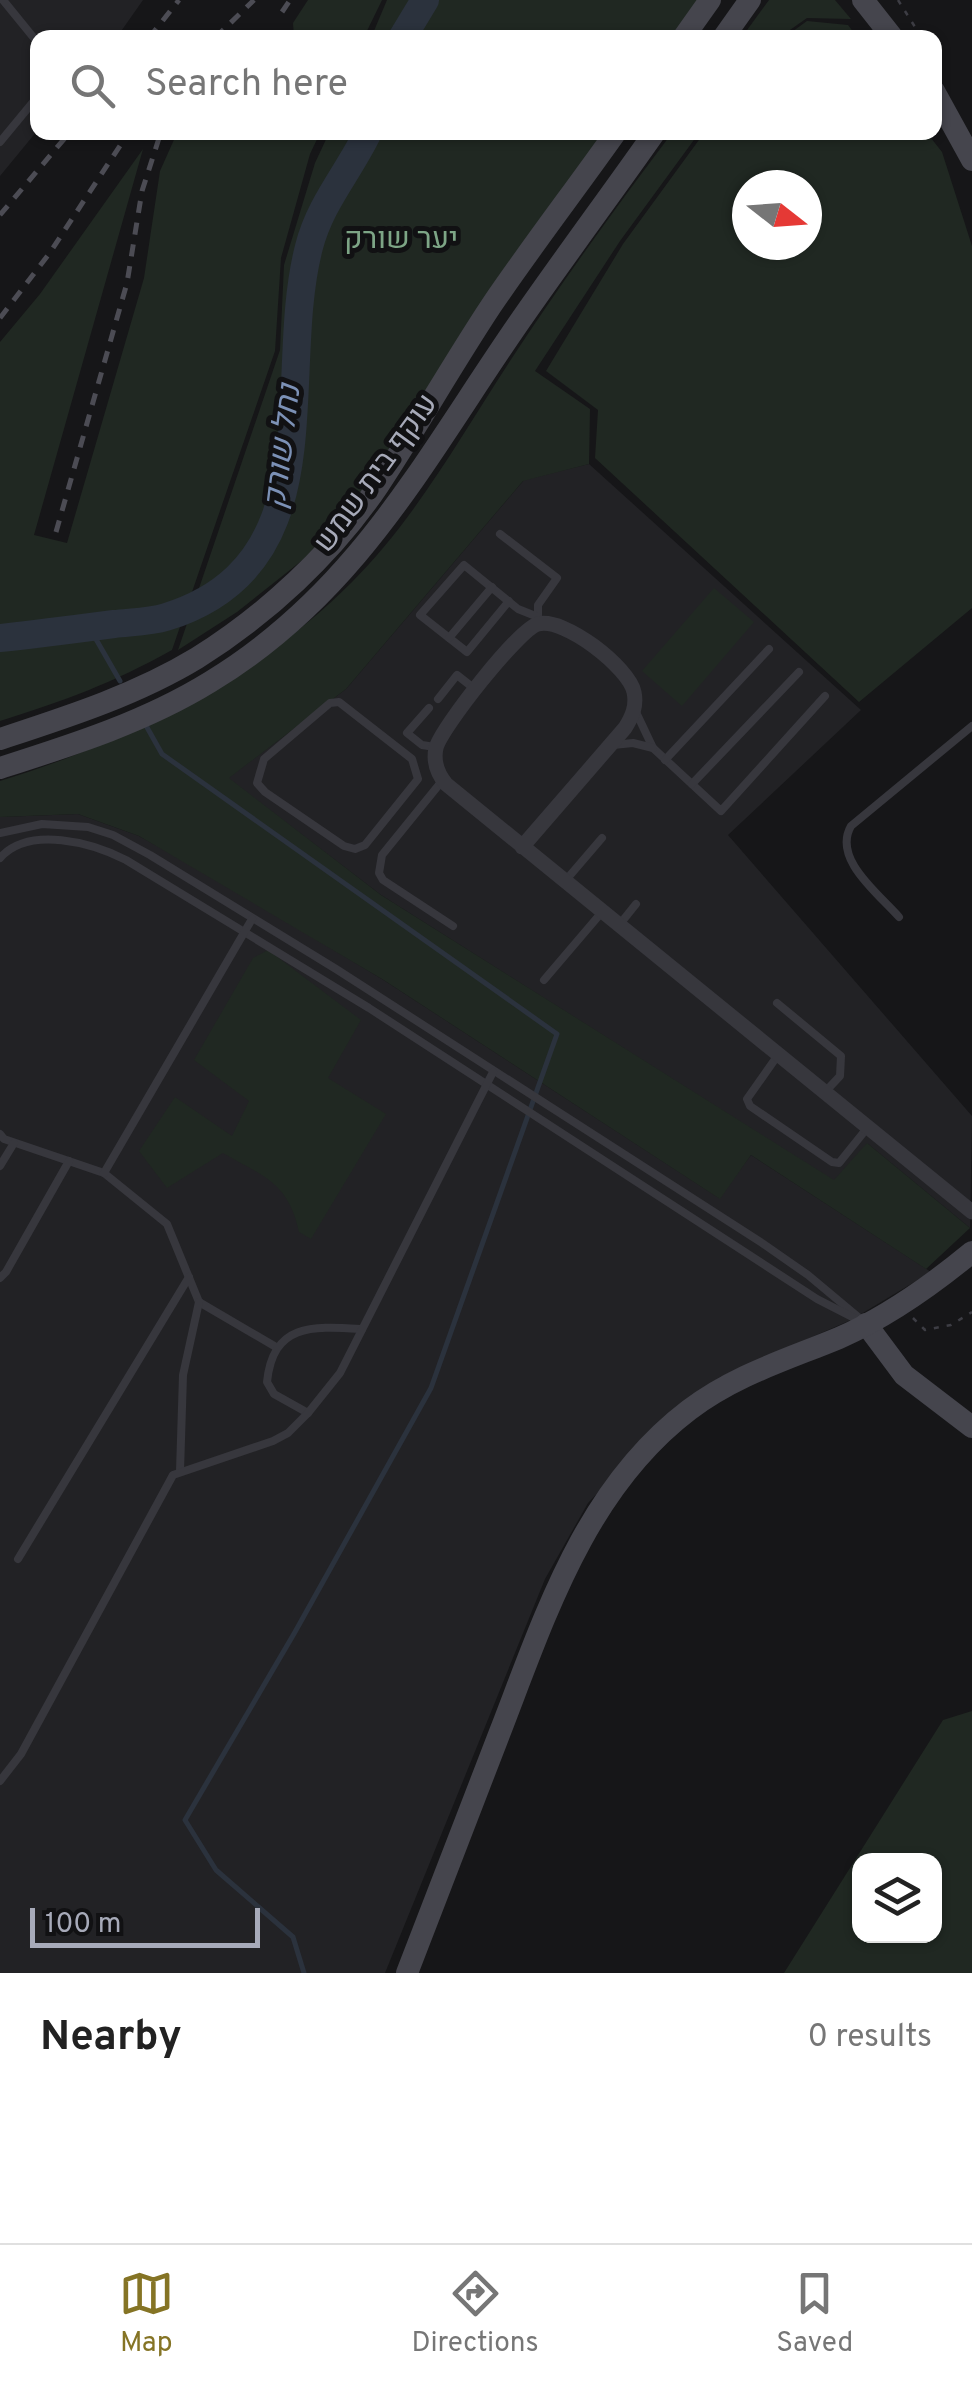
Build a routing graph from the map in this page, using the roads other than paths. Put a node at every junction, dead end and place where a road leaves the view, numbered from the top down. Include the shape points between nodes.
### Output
1 (4, 0) edge
2 (710, 0) edge
3 (750, 0) edge
4 (864, 0) edge
5 (689, 30) edge
6 (729, 30) edge
7 (887, 30) edge
8 (30, 33) edge
9 (30, 106) edge
10 (942, 106) edge
11 (610, 140) edge
12 (649, 140) edge
13 (0, 142) edge
14 (972, 160) edge
15 (500, 534) dead end
16 (492, 587) junction
17 (509, 602) junction
18 (538, 621) junction
19 (450, 638) junction
20 (770, 648) dead end
21 (799, 672) dead end
22 (476, 690) junction
23 (826, 696) dead end
24 (438, 699) dead end
25 (635, 707) junction
26 (429, 708) dead end
27 (972, 726) edge
28 (0, 739) edge
29 (609, 746) junction
30 (436, 747) junction
31 (652, 748) junction
32 (665, 760) junction
33 (0, 768) edge
34 (439, 774) junction
35 (418, 778) junction
36 (692, 784) junction
37 (0, 830) edge
38 (602, 838) dead end
39 (522, 847) junction
40 (0, 858) edge
41 (565, 882) junction
42 (636, 904) dead end
43 (602, 912) junction
44 (899, 918) dead end
45 (252, 919) junction
46 (453, 926) dead end
47 (618, 926) junction
48 (244, 932) junction
49 (544, 980) dead end
50 (777, 1003) dead end
51 (778, 1055) junction
52 (494, 1072) junction
53 (486, 1084) junction
54 (825, 1092) junction
55 (868, 1127) junction
56 (5, 1139) edge
57 (69, 1161) junction
58 (0, 1166) edge
59 (104, 1172) junction
60 (968, 1203) edge
61 (972, 1252) edge
62 (189, 1277) junction
63 (0, 1278) edge
64 (199, 1302) junction
65 (866, 1324) junction
66 (362, 1329) junction
67 (276, 1347) junction
68 (308, 1413) junction
69 (972, 1427) edge
70 (180, 1471) junction
71 (18, 1559) dead end
72 (0, 1781) edge
73 (408, 1973) edge

1 - 8 lane
2 - 5 main road
3 - 6 main road
4 - 7 main road
9 - 13 lane
10 - 14 main road
11 - 28 main road, עוקף בית שמש via 492,305 376,488 284,592 163,676
12 - 33 main road, עוקף בית שמש via 399,505 302,613 238,664 176,701 109,732
15 - 18 lane via 557,578 538,606
16 - 17 lane
16 - 19 lane
16 - 19 lane via 464,564 420,616
17 - 18 lane
17 - 19 lane via 467,652
18 - 22 street
18 - 25 street via 576,633 628,678
20 - 32 lane
21 - 36 lane
22 - 24 lane via 457,675
22 - 30 street
23 - 36 lane via 721,811
25 - 29 street
25 - 31 lane
26 - 30 lane via 407,734
27 - 44 lane via 845,836 848,858
29 - 31 lane
29 - 39 street
30 - 34 street
31 - 32 lane
32 - 36 lane
34 - 35 lane
34 - 39 street
34 - 46 lane via 382,856 379,873
35 - 35 lane via 412,759 339,702 264,759 257,783 355,848 365,846
37 - 45 lane via 67,825 113,835
38 - 41 lane
39 - 41 street
40 - 48 lane via 28,843 91,844
41 - 43 street
42 - 47 lane
43 - 47 street
43 - 49 lane
45 - 48 lane
45 - 52 lane
47 - 51 street
48 - 53 lane
48 - 59 lane
50 - 54 lane via 841,1056 840,1076
51 - 54 street
51 - 55 lane via 752,1089 750,1106 832,1162
52 - 53 lane
52 - 65 lane via 762,1243
53 - 65 lane via 817,1300
53 - 66 lane
54 - 55 street
55 - 60 street
56 - 57 lane
56 - 58 lane
57 - 59 lane
57 - 63 lane
59 - 62 lane via 168,1224
61 - 65 main road
62 - 64 lane
62 - 71 lane
64 - 67 lane
64 - 70 lane via 183,1375
65 - 69 main road via 904,1375
65 - 73 main road via 723,1386 641,1454 598,1509 558,1582
66 - 67 lane via 294,1332
66 - 68 lane via 340,1373
67 - 68 lane via 267,1382 274,1394
68 - 70 lane via 273,1441
70 - 72 lane via 160,1494 34,1732

